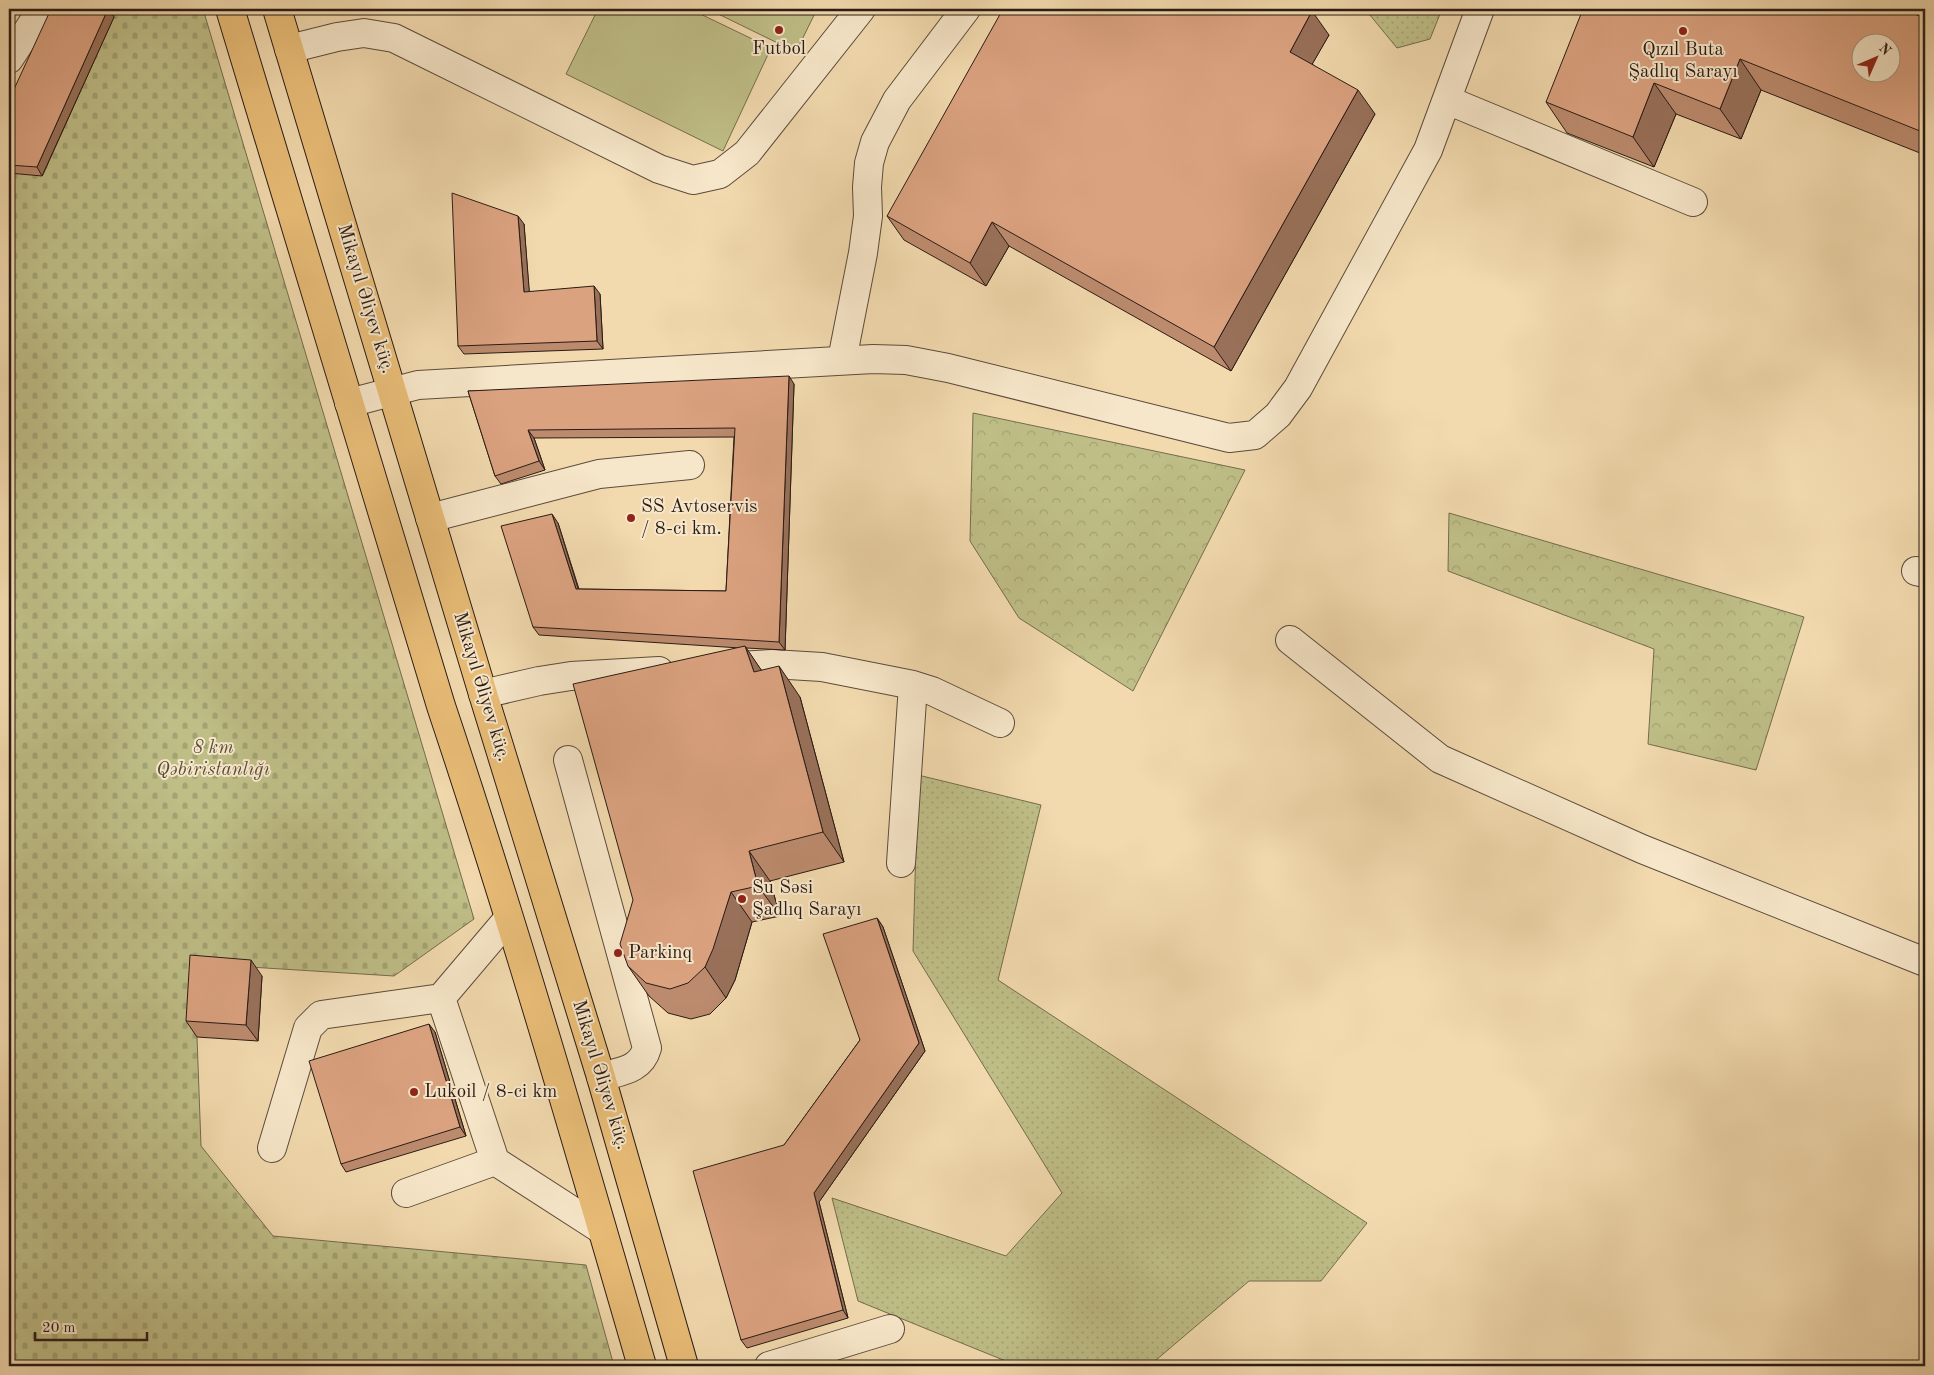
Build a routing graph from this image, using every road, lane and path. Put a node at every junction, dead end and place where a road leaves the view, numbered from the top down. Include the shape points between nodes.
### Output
1 (42, 9) edge
2 (230, 9) edge
3 (277, 9) edge
4 (861, 9) edge
5 (966, 9) edge
6 (1480, 9) edge
7 (289, 49) junction
8 (9, 59) edge
9 (1446, 100) junction
10 (1693, 202) dead end
11 (842, 360) junction
12 (393, 391) junction
13 (349, 403) junction
14 (690, 465) dead end
15 (430, 518) junction
16 (1290, 640) dead end
17 (913, 685) junction
18 (483, 694) junction
19 (1000, 723) dead end
20 (568, 760) dead end
21 (901, 863) dead end
22 (508, 919) junction
23 (1925, 962) edge
24 (441, 998) junction
25 (602, 1077) junction
26 (272, 1148) dead end
27 (495, 1161) junction
28 (406, 1193) dead end
29 (602, 1230) junction
30 (890, 1329) dead end
31 (642, 1366) edge
32 (684, 1366) edge
33 (769, 1366) edge

1 - 8 lane
2 - 13 main road
3 - 7 main road, Mikayıl Əliyev küç.
4 - 7 lane via 747,153 720,174 693,180 659,169 394,38 364,33 337,36
5 - 11 lane via 897,100 875,142 869,163 868,216 863,253
6 - 9 lane
7 - 12 main road, Mikayıl Əliyev küç.
9 - 10 lane
9 - 11 lane via 1428,150 1298,388 1278,415 1255,436 1228,438 906,360
11 - 12 lane via 452,382
12 - 13 lane
12 - 15 main road, Mikayıl Əliyev küç.
13 - 22 main road
14 - 15 lane via 599,474
15 - 18 main road, Mikayıl Əliyev küç.
16 - 23 lane via 1440,759 1642,849
17 - 18 lane via 822,667 772,664 571,676
17 - 19 lane
17 - 21 lane
18 - 25 main road, Mikayıl Əliyev küç.
20 - 25 lane via 647,1048 638,1065
22 - 24 lane
22 - 29 main road
24 - 26 lane via 321,1015 308,1028
24 - 27 lane
25 - 32 main road, Mikayıl Əliyev küç.
27 - 28 lane
27 - 29 lane
29 - 31 main road
30 - 33 lane

